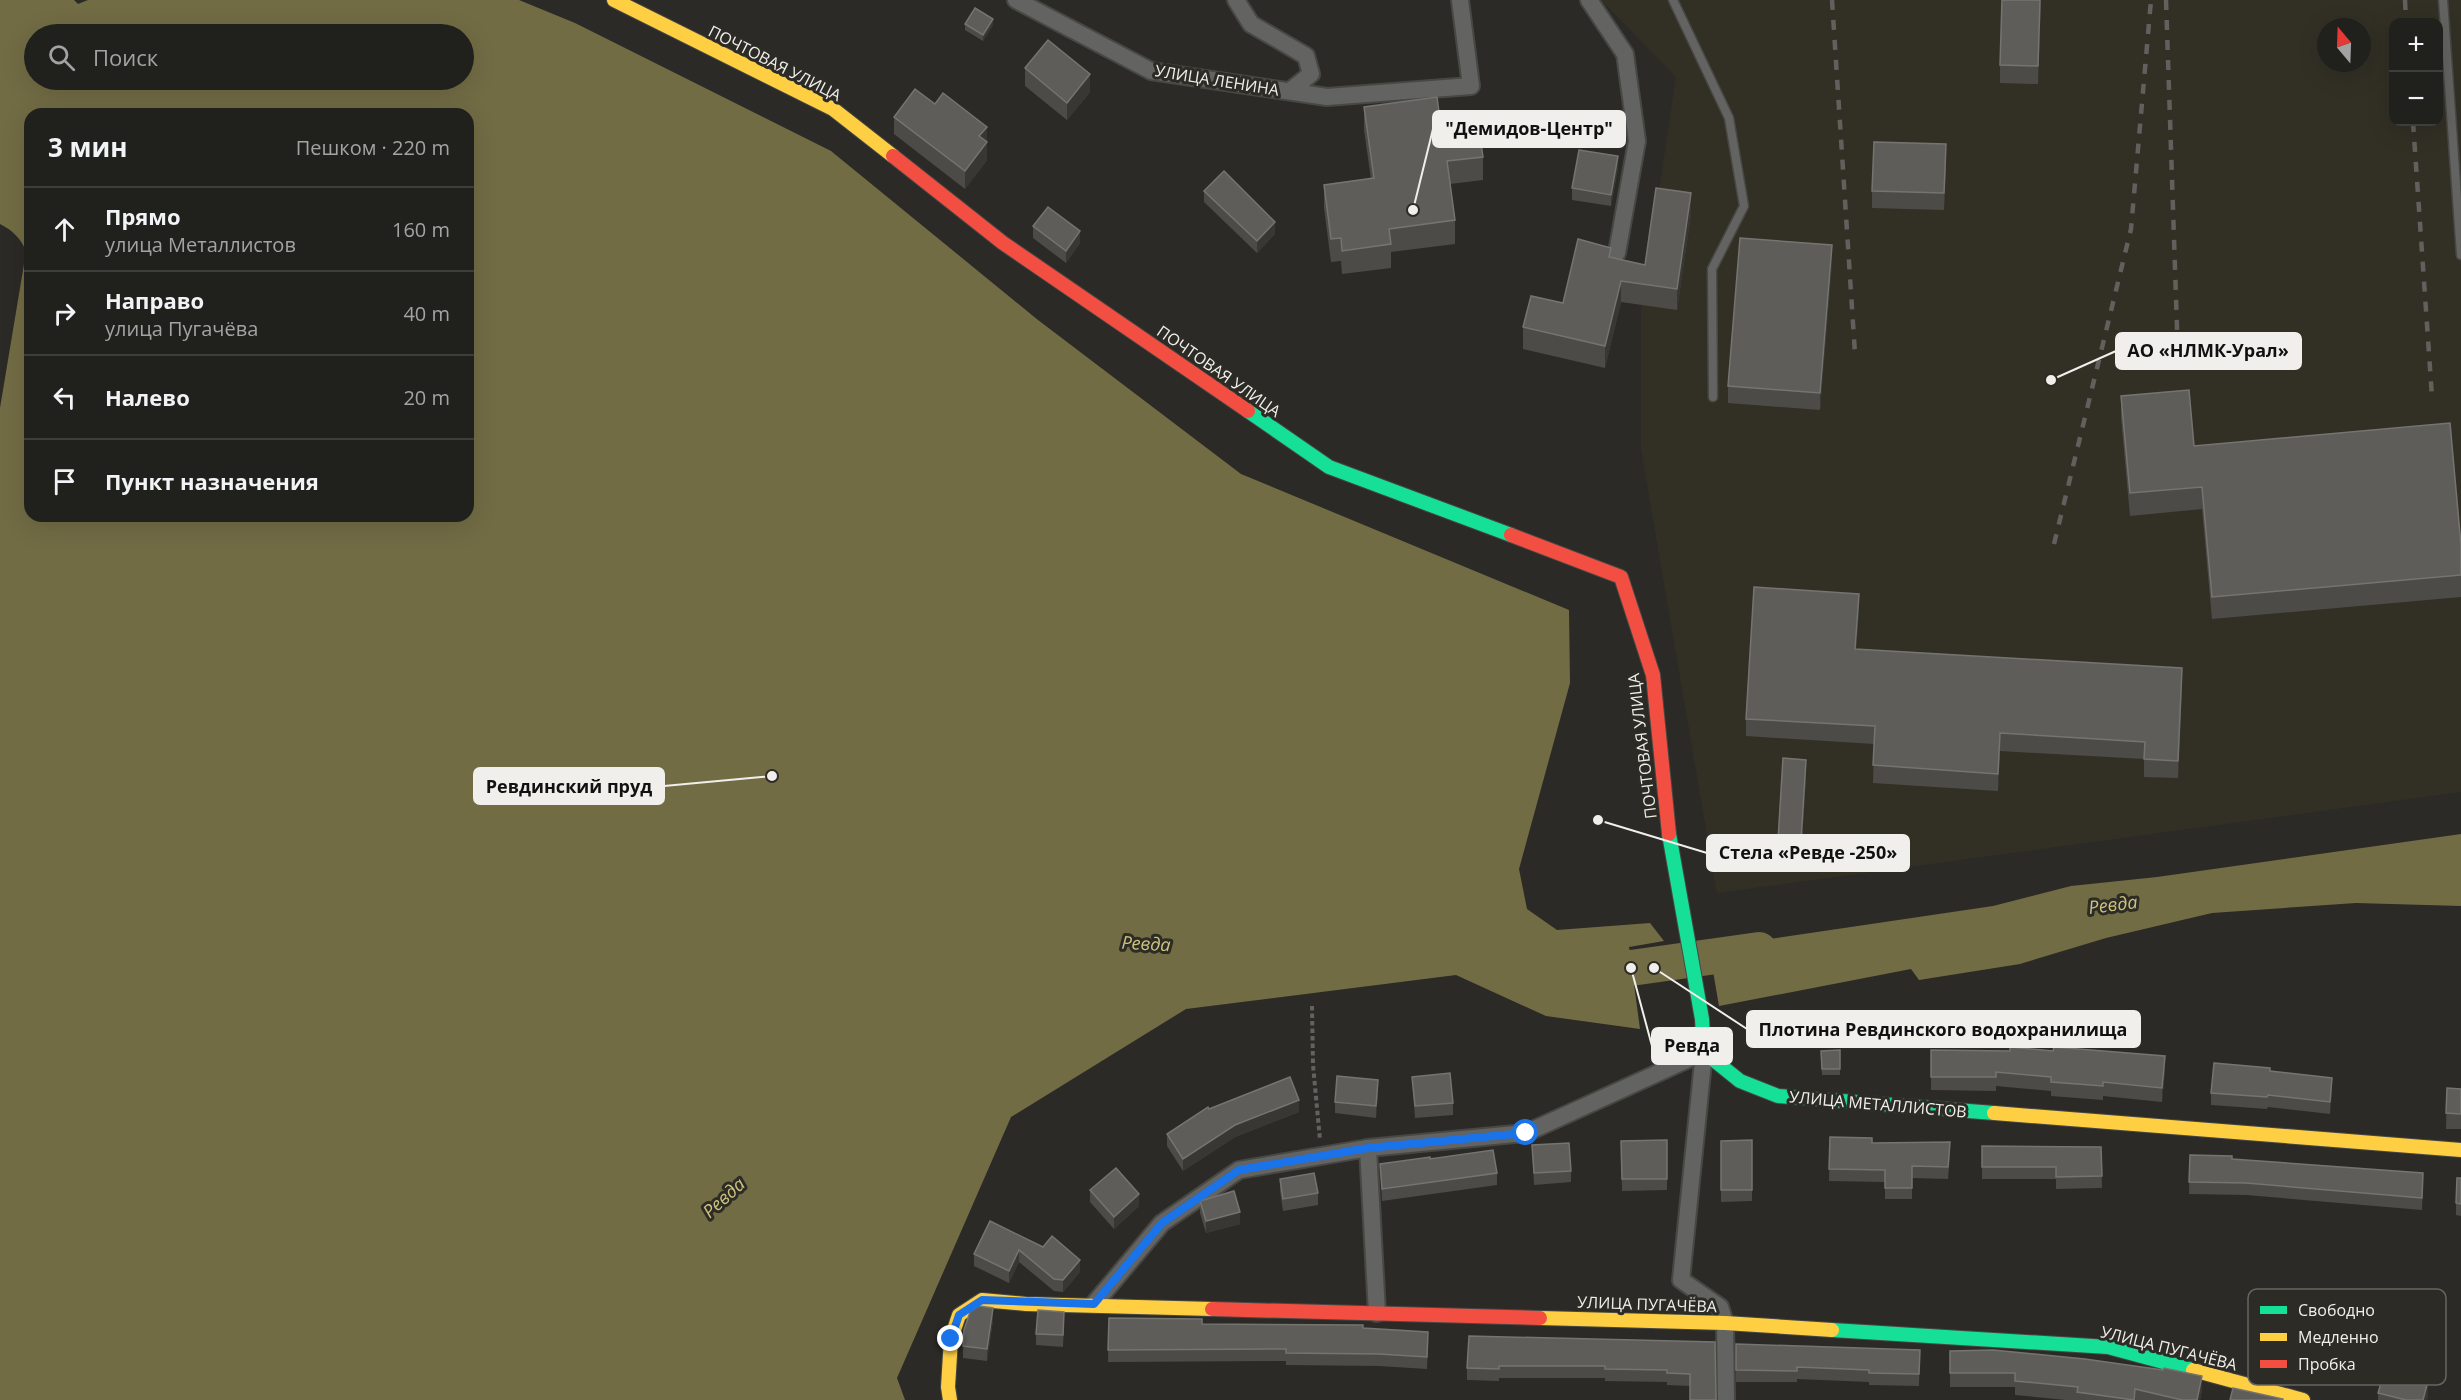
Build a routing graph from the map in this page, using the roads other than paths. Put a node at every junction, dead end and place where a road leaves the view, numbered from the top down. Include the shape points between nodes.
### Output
1 (614, 0) edge
2 (1016, 0) edge
3 (1236, 0) edge
4 (1460, 0) edge
5 (1589, 0) edge
6 (1673, 0) edge
7 (2443, 0) edge
8 (1290, 91) junction
9 (1617, 253) dead end
10 (2461, 255) edge
11 (1713, 397) dead end
12 (1704, 1052) junction
13 (1368, 1148) junction
14 (2461, 1150) edge
15 (1094, 1304) junction
16 (1377, 1313) junction
17 (1725, 1323) junction
18 (950, 1400) edge
19 (1726, 1400) edge
20 (2303, 1400) edge

1 - 12 street, ПОЧТОВАЯ УЛИЦА via 833,109 1003,243 1329,467 1622,577 1653,675 1668,826 1702,1019
2 - 8 street, УЛИЦА ЛЕНИНА via 1151,71
3 - 8 street via 1251,24 1306,56 1311,74
4 - 8 street, УЛИЦА ЛЕНИНА via 1471,86 1327,97
5 - 9 street via 1625,54 1637,141
6 - 11 lane via 1729,118 1744,206 1712,269
7 - 10 lane
12 - 13 street via 1526,1133
12 - 14 street, УЛИЦА МЕТАЛЛИСТОВ via 1740,1081 1778,1096
12 - 17 street via 1681,1280 1720,1307
13 - 15 street via 1239,1170 1162,1223
13 - 16 street
15 - 16 street, УЛИЦА ПУГАЧЁВА
15 - 18 street, УЛИЦА ПУГАЧЁВА via 982,1300 959,1315 951,1339
16 - 17 street, УЛИЦА ПУГАЧЁВА
17 - 19 street
17 - 20 street, УЛИЦА ПУГАЧЁВА via 2108,1347

